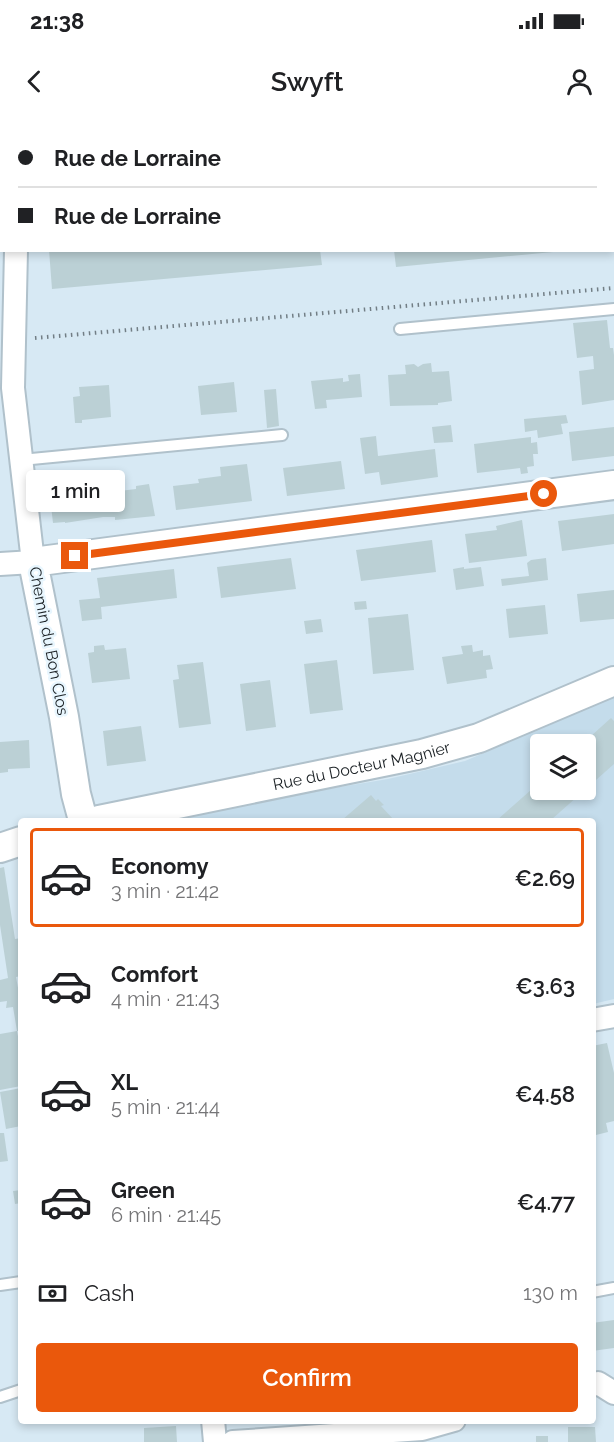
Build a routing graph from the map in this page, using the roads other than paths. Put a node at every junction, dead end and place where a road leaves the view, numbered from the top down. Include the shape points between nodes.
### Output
1 (16, 252) edge
2 (614, 309) edge
3 (400, 329) dead end
4 (282, 435) dead end
5 (21, 460) junction
6 (614, 485) edge
7 (33, 562) junction
8 (0, 564) edge
9 (614, 681) edge
10 (83, 818) edge
11 (109, 818) edge
12 (18, 842) edge
13 (0, 848) edge
14 (614, 1016) edge
15 (596, 1019) edge
16 (18, 1282) edge
17 (0, 1285) edge
18 (614, 1288) edge
19 (596, 1291) edge
20 (596, 1384) edge
21 (18, 1391) edge
22 (614, 1393) edge
23 (0, 1397) edge
24 (213, 1424) edge
25 (445, 1424) edge
26 (422, 1435) edge
27 (215, 1442) edge
28 (233, 1442) edge

1 - 5 street, Chemin du Bon Clos via 13,388
2 - 3 lane
4 - 5 lane
5 - 7 street, Chemin du Bon Clos
6 - 7 street
7 - 8 street
7 - 10 street, Chemin du Bon Clos
9 - 11 street, Rue du Docteur Magnier via 479,738 422,754
12 - 13 street
14 - 15 street
16 - 17 lane
18 - 19 lane
20 - 22 street
21 - 23 lane
24 - 27 street
25 - 26 street
26 - 28 street

